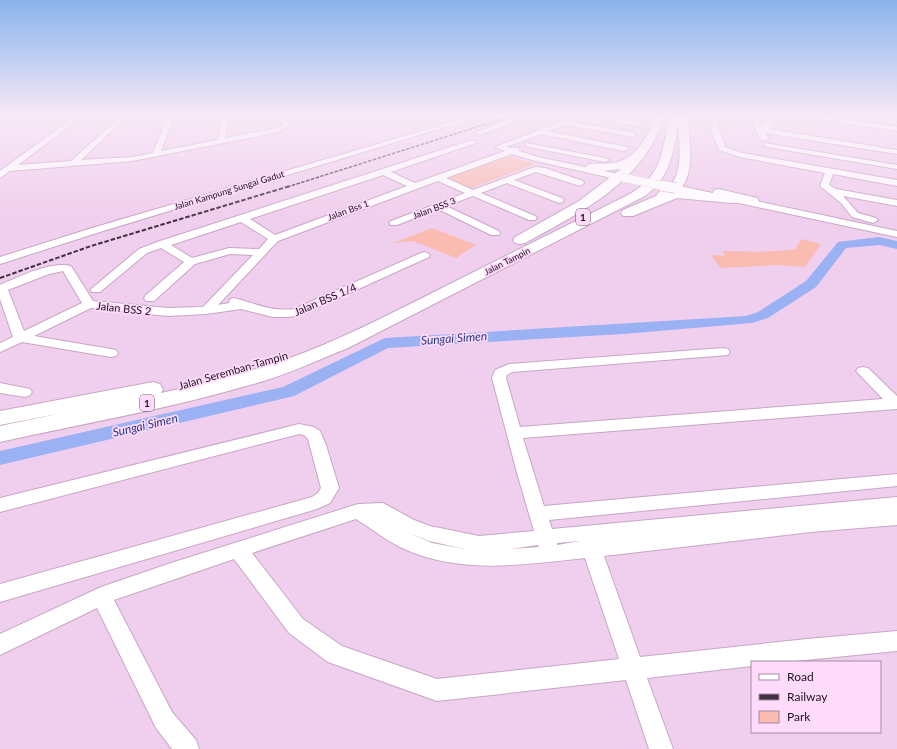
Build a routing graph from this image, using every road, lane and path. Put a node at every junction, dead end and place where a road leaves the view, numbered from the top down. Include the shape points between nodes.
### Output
1 (35, 150) edge
2 (87, 150) edge
3 (157, 150) edge
4 (178, 150) edge
5 (365, 150) edge
6 (451, 150) edge
7 (510, 150) edge
8 (554, 150) edge
9 (642, 150) edge
10 (662, 150) edge
11 (668, 150) edge
12 (684, 150) edge
13 (727, 150) edge
14 (770, 150) edge
15 (797, 150) edge
16 (514, 151) junction
17 (156, 154) junction
18 (638, 155) junction
19 (79, 157) junction
20 (605, 160) dead end
21 (772, 160) junction
22 (20, 161) junction
23 (72, 163) junction
24 (684, 164) junction
25 (897, 167) edge
26 (8, 169) junction
27 (588, 169) junction
28 (830, 171) junction
29 (383, 172) junction
30 (0, 175) edge
31 (622, 176) junction
32 (439, 178) junction
33 (507, 180) junction
34 (580, 183) dead end
35 (897, 183) edge
36 (414, 186) junction
37 (677, 187) junction
38 (607, 188) junction
39 (833, 191) junction
40 (474, 193) junction
41 (732, 199) junction
42 (559, 200) dead end
43 (752, 201) junction
44 (653, 202) junction
45 (897, 203) edge
46 (438, 206) junction
47 (532, 218) dead end
48 (243, 219) junction
49 (394, 223) dead end
50 (897, 225) edge
51 (865, 226) junction
52 (897, 231) edge
53 (495, 233) dead end
54 (897, 234) edge
55 (274, 239) junction
56 (161, 244) junction
57 (262, 252) junction
58 (425, 254) dead end
59 (0, 261) edge
60 (191, 262) junction
61 (488, 271) junction
62 (454, 279) junction
63 (1, 288) edge
64 (96, 290) dead end
65 (222, 295) junction
66 (150, 298) dead end
67 (89, 304) junction
68 (242, 305) junction
69 (206, 310) junction
70 (20, 338) junction
71 (0, 348) edge
72 (722, 352) dead end
73 (111, 353) dead end
74 (292, 364) joint
75 (863, 371) dead end
76 (192, 382) junction
77 (0, 388) edge
78 (25, 392) dead end
79 (897, 404) edge
80 (0, 418) edge
81 (0, 425) edge
82 (514, 433) junction
83 (0, 434) edge
84 (897, 480) edge
85 (897, 504) edge
86 (0, 505) edge
87 (538, 514) junction
88 (897, 518) edge
89 (589, 541) junction
90 (548, 545) junction
91 (238, 550) junction
92 (0, 593) edge
93 (102, 596) junction
94 (897, 641) edge
95 (0, 645) edge
96 (632, 668) junction
97 (187, 749) edge
98 (660, 749) edge

1 - 22 street
2 - 19 street
3 - 17 street
4 - 17 street
5 - 59 street, Jalan Kampung Sungai Gadut
6 - 29 street
7 - 16 street
8 - 20 street
9 - 18 highway
10 - 62 highway, Jalan Tampin / 1 via 650,176 639,186 610,204
11 - 61 highway, Jalan Tampin / 1 via 658,178 649,187
12 - 24 highway
13 - 21 street via 740,155
14 - 21 street
15 - 25 street
16 - 27 street
16 - 32 street, Jalan Bss 1
17 - 23 street via 132,159
18 - 27 highway via 617,167
18 - 31 highway
19 - 22 street
19 - 23 street
21 - 28 street
22 - 26 street
23 - 26 street
24 - 37 highway via 682,178
24 - 43 highway via 689,179 694,184
26 - 30 street
27 - 31 street
27 - 38 highway via 606,179
28 - 35 street
28 - 39 street via 824,186
29 - 36 street
29 - 48 street
31 - 37 street, bridge
31 - 38 highway
32 - 36 street, Jalan Bss 1
32 - 40 street
33 - 34 street, Jalan BSS 3 via 538,169
33 - 40 street, Jalan BSS 3
33 - 42 street
36 - 55 street, Jalan Bss 1
37 - 41 street
37 - 43 street
37 - 44 highway
38 - 62 highway via 586,204
39 - 45 street
39 - 50 street via 855,215
40 - 46 street, Jalan BSS 3
40 - 47 street
41 - 44 highway via 683,193
41 - 51 street
43 - 51 street
44 - 61 highway
46 - 49 street, Jalan BSS 3
46 - 53 street
48 - 55 street
48 - 56 street
51 - 52 street
51 - 54 street
55 - 57 street, Jalan Bss 1
56 - 60 street
56 - 64 street via 143,251
57 - 60 street via 229,251
57 - 65 street, Jalan Bss 1
58 - 68 street, Jalan BSS 1/4 via 297,312 288,314 256,310
60 - 66 street
61 - 74 highway, Jalan Tampin / 1 via 341,344
62 - 76 highway, Jalan Seremban-Tampin / 1 via 336,335 258,364
63 - 67 street, Jalan BSS 2 via 62,267 67,268
63 - 70 street
65 - 68 street, Jalan BSS 1/4 via 227,300
65 - 69 street, Jalan Bss 1
67 - 69 street, Jalan BSS 2 via 168,312
67 - 70 street
68 - 69 street, Jalan BSS 2
70 - 71 street
70 - 73 street
72 - 82 street via 509,368 500,373 499,378
74 - 83 highway, Jalan Seremban-Tampin / 1 via 203,391
75 - 79 street
76 - 80 highway
76 - 81 highway, Jalan Seremban-Tampin / 1 via 121,400
77 - 78 street
79 - 82 street
82 - 87 street
84 - 87 street
85 - 89 street
86 - 92 street via 299,430 306,430 316,440 330,488 324,498 317,502
87 - 90 street
88 - 89 street
89 - 90 street
89 - 96 street
90 - 91 street via 501,559 451,556 426,550 405,541 358,511
91 - 93 street
91 - 96 street via 301,630 336,654 437,690
93 - 95 street via 37,625
93 - 97 street via 164,720
94 - 96 street
96 - 98 street

